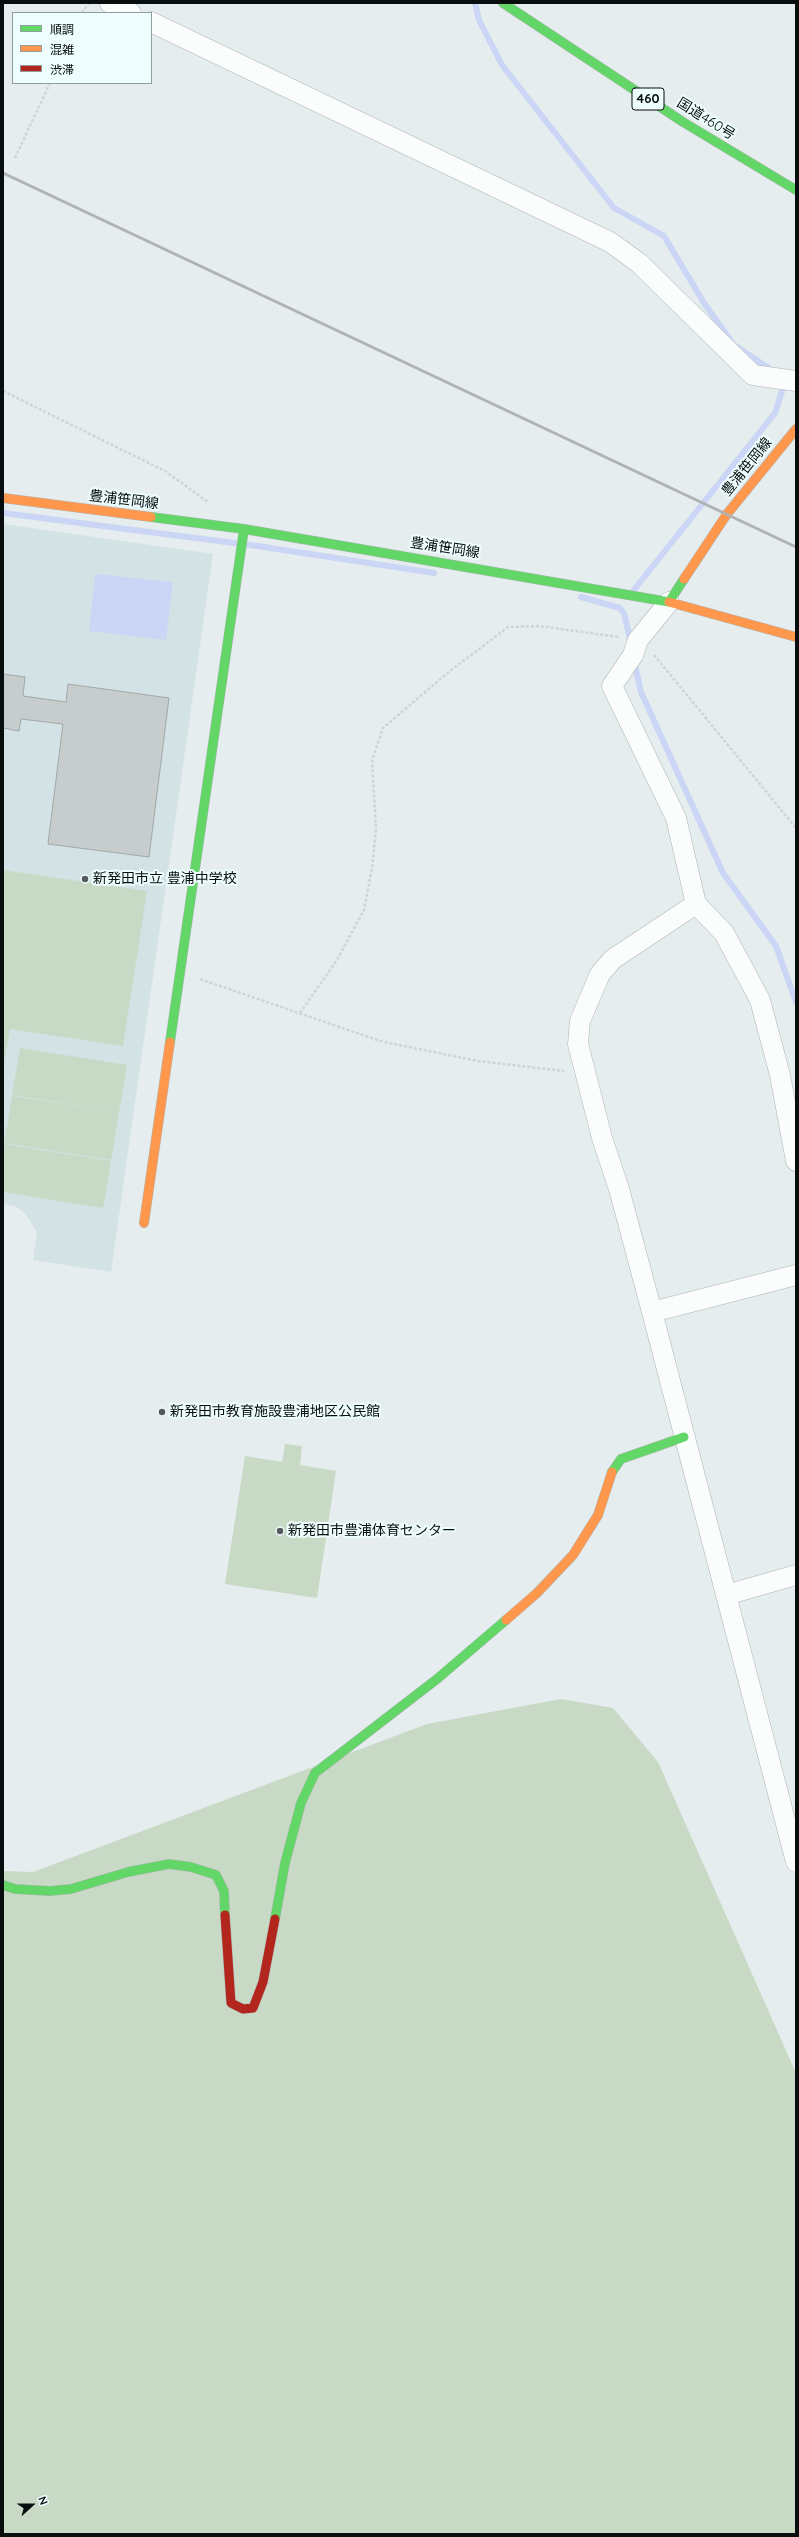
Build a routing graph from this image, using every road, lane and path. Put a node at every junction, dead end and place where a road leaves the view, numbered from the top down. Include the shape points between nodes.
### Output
1 (88, 3) edge
2 (110, 3) edge
3 (503, 3) edge
4 (83, 12) edge
5 (129, 12) edge
6 (152, 22) edge
7 (50, 84) edge
8 (15, 158) dead end
9 (796, 190) edge
10 (796, 381) edge
11 (3, 391) edge
12 (796, 429) edge
13 (3, 498) edge
14 (214, 507) dead end
15 (244, 529) junction
16 (668, 602) junction
17 (796, 637) edge
18 (638, 640) junction
19 (796, 828) edge
20 (696, 904) junction
21 (178, 971) junction
22 (300, 1013) junction
23 (585, 1073) junction
24 (796, 1161) edge
25 (144, 1223) dead end
26 (796, 1275) edge
27 (652, 1312) junction
28 (684, 1437) junction
29 (796, 1575) edge
30 (726, 1595) junction
31 (796, 1862) edge
32 (3, 1884) edge

1 - 4 path
2 - 5 street
3 - 9 main road, 国道460号 / 460 via 683,122
6 - 10 street via 610,242 639,263 753,375
7 - 8 path
11 - 14 path via 165,470
12 - 16 main road, 豊浦笹岡線 via 727,514
13 - 15 main road, 豊浦笹岡線
15 - 16 main road, 豊浦笹岡線
15 - 21 main road
16 - 17 main road
16 - 18 street
18 - 19 path via 660,660
18 - 20 street via 633,655 612,686 676,818
18 - 22 path via 539,626 508,627 450,670 383,728 372,760 376,829 364,910 337,960
20 - 23 street via 613,959 600,974 580,1021 578,1044
20 - 24 street via 724,933 760,1000 780,1075
21 - 22 path
21 - 25 main road
22 - 23 path via 380,1041 478,1061
23 - 27 street
26 - 27 street
27 - 28 street
28 - 30 street
28 - 32 main road via 621,1459 613,1470 598,1515 573,1555 537,1593 438,1679 315,1773 301,1803 285,1863 264,1982 253,2008 243,2009 231,2003 224,1891 216,1875 191,1867 169,1864 50,1891 15,1889
29 - 30 street
30 - 31 street

